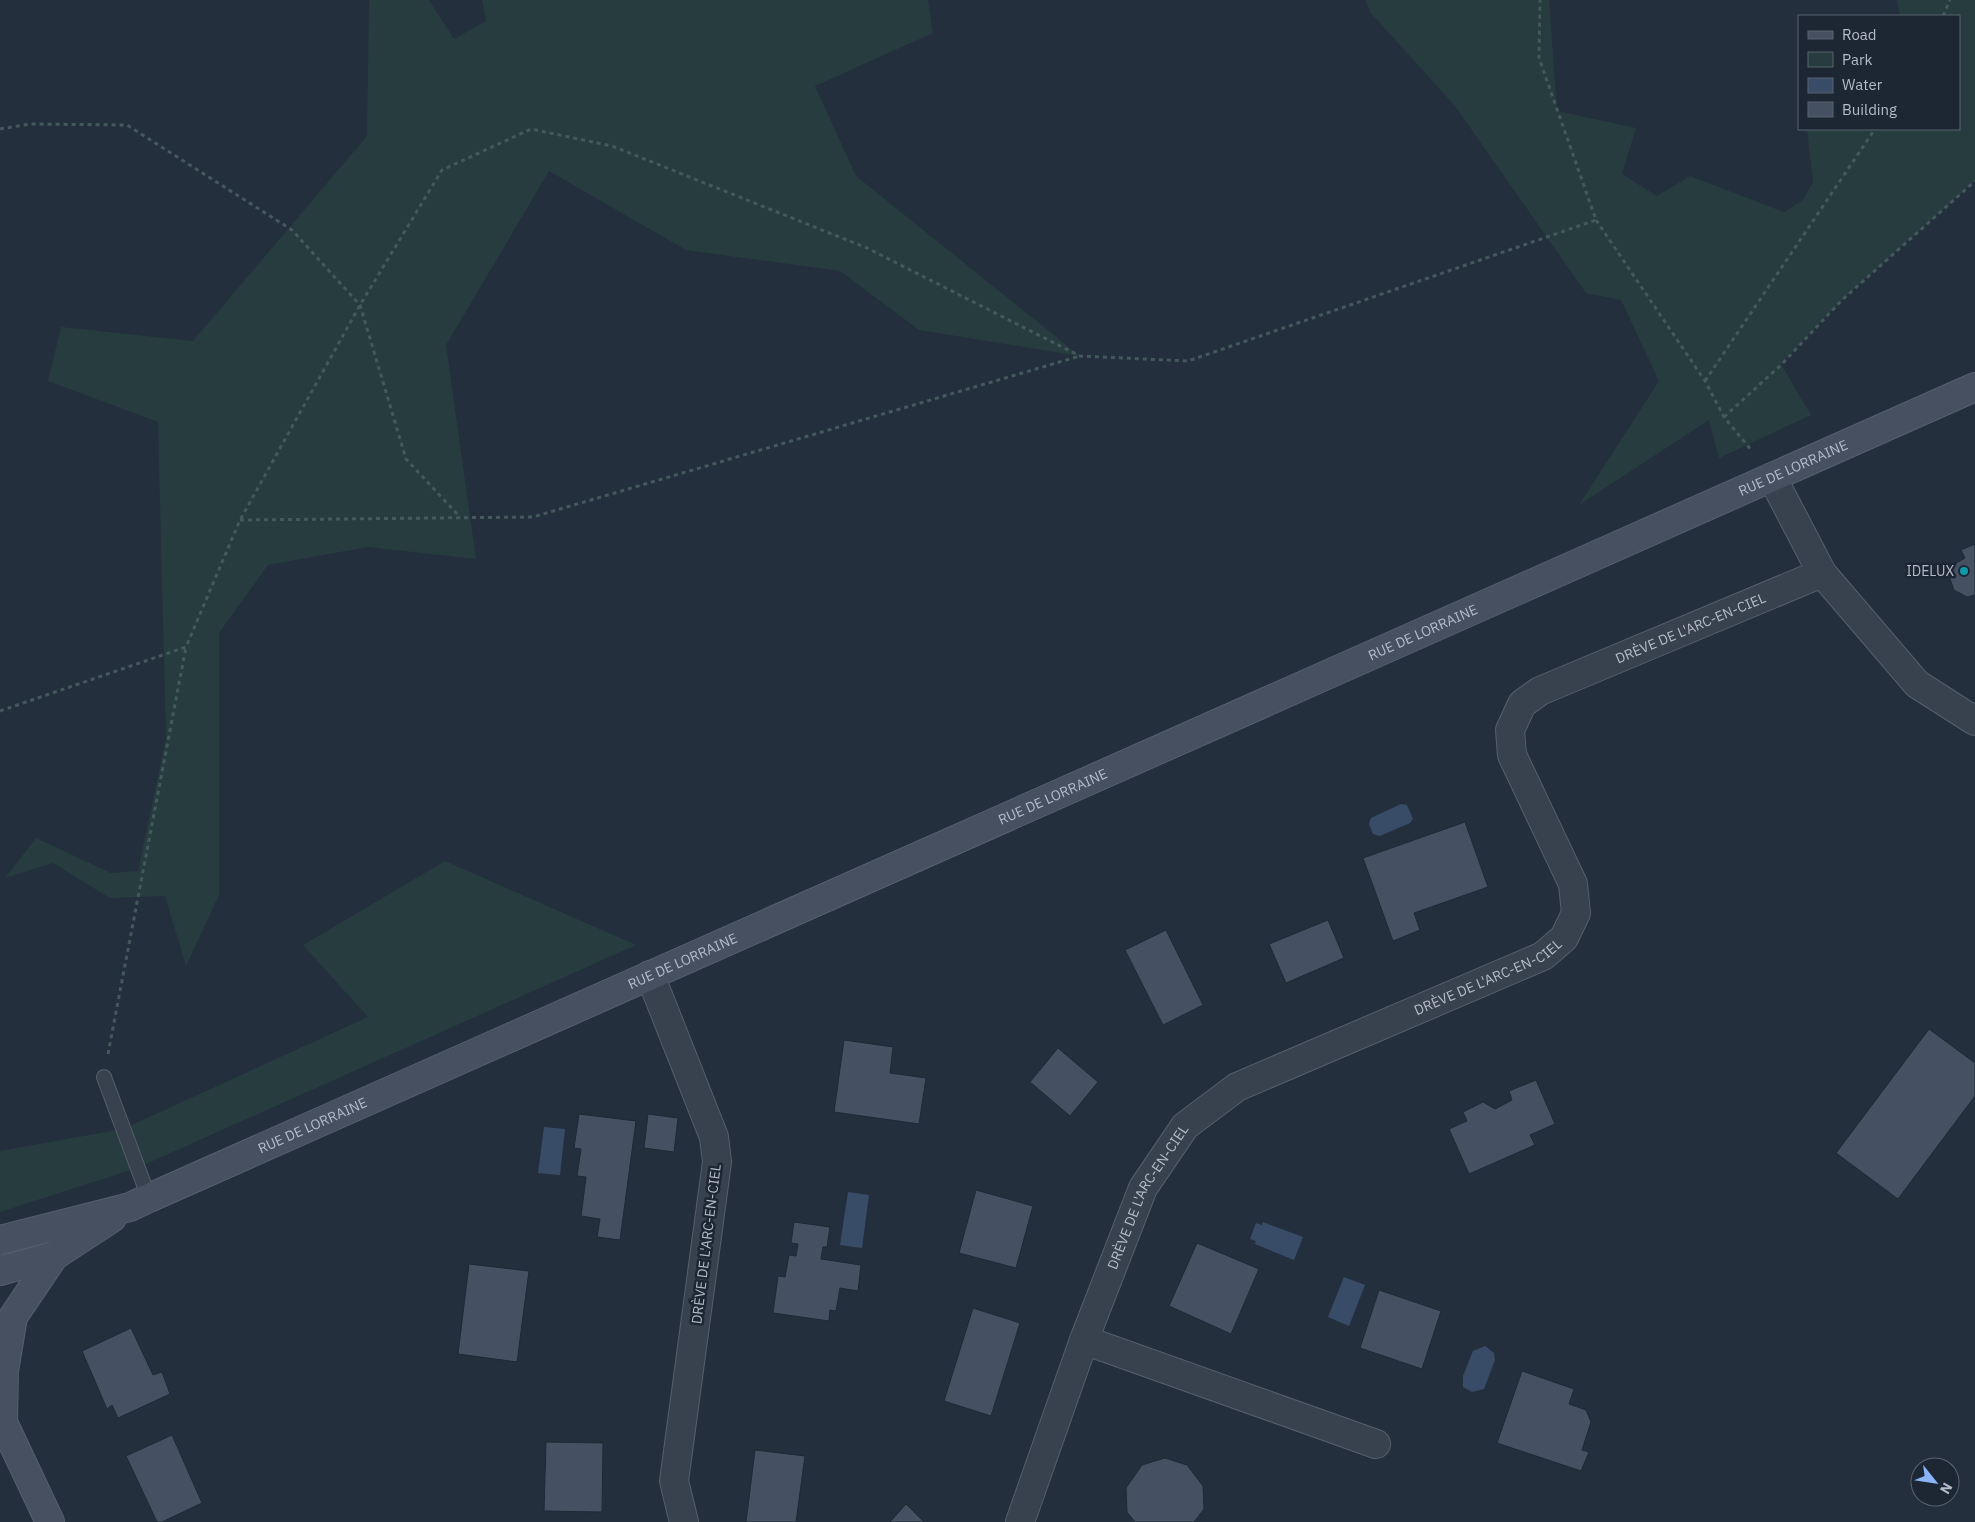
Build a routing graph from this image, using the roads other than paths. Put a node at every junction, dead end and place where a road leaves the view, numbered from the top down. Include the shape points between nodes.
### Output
1 (1975, 387) edge
2 (1772, 477) junction
3 (1822, 573) junction
4 (1975, 720) edge
5 (650, 976) junction
6 (104, 1078) road end
7 (140, 1202) junction
8 (0, 1240) edge
9 (54, 1256) junction
10 (0, 1271) edge
11 (1084, 1340) junction
12 (1, 1419) edge
13 (1376, 1444) dead end
14 (50, 1522) edge
15 (684, 1522) edge
16 (1020, 1522) edge

1 - 2 main road, RUE DE LORRAINE
2 - 3 street
2 - 5 main road, RUE DE LORRAINE
3 - 4 street via 1917,684
3 - 11 street, DRÈVE DE L'ARC-EN-CIEL via 1540,691 1522,704 1510,730 1512,755 1573,884 1576,913 1564,938 1543,956 1237,1087 1185,1126 1144,1188
5 - 7 main road, RUE DE LORRAINE
5 - 15 street, DRÈVE DE L'ARC-EN-CIEL via 714,1136 717,1162 674,1481
6 - 7 lane
7 - 8 main road, RUE DE LORRAINE
7 - 9 main road, RUE DE LORRAINE
9 - 10 main road, RUE DE LORRAINE
9 - 12 main road, RUE DE LORRAINE via 13,1317 4,1371
11 - 13 street
11 - 16 street, DRÈVE DE L'ARC-EN-CIEL
12 - 14 main road

